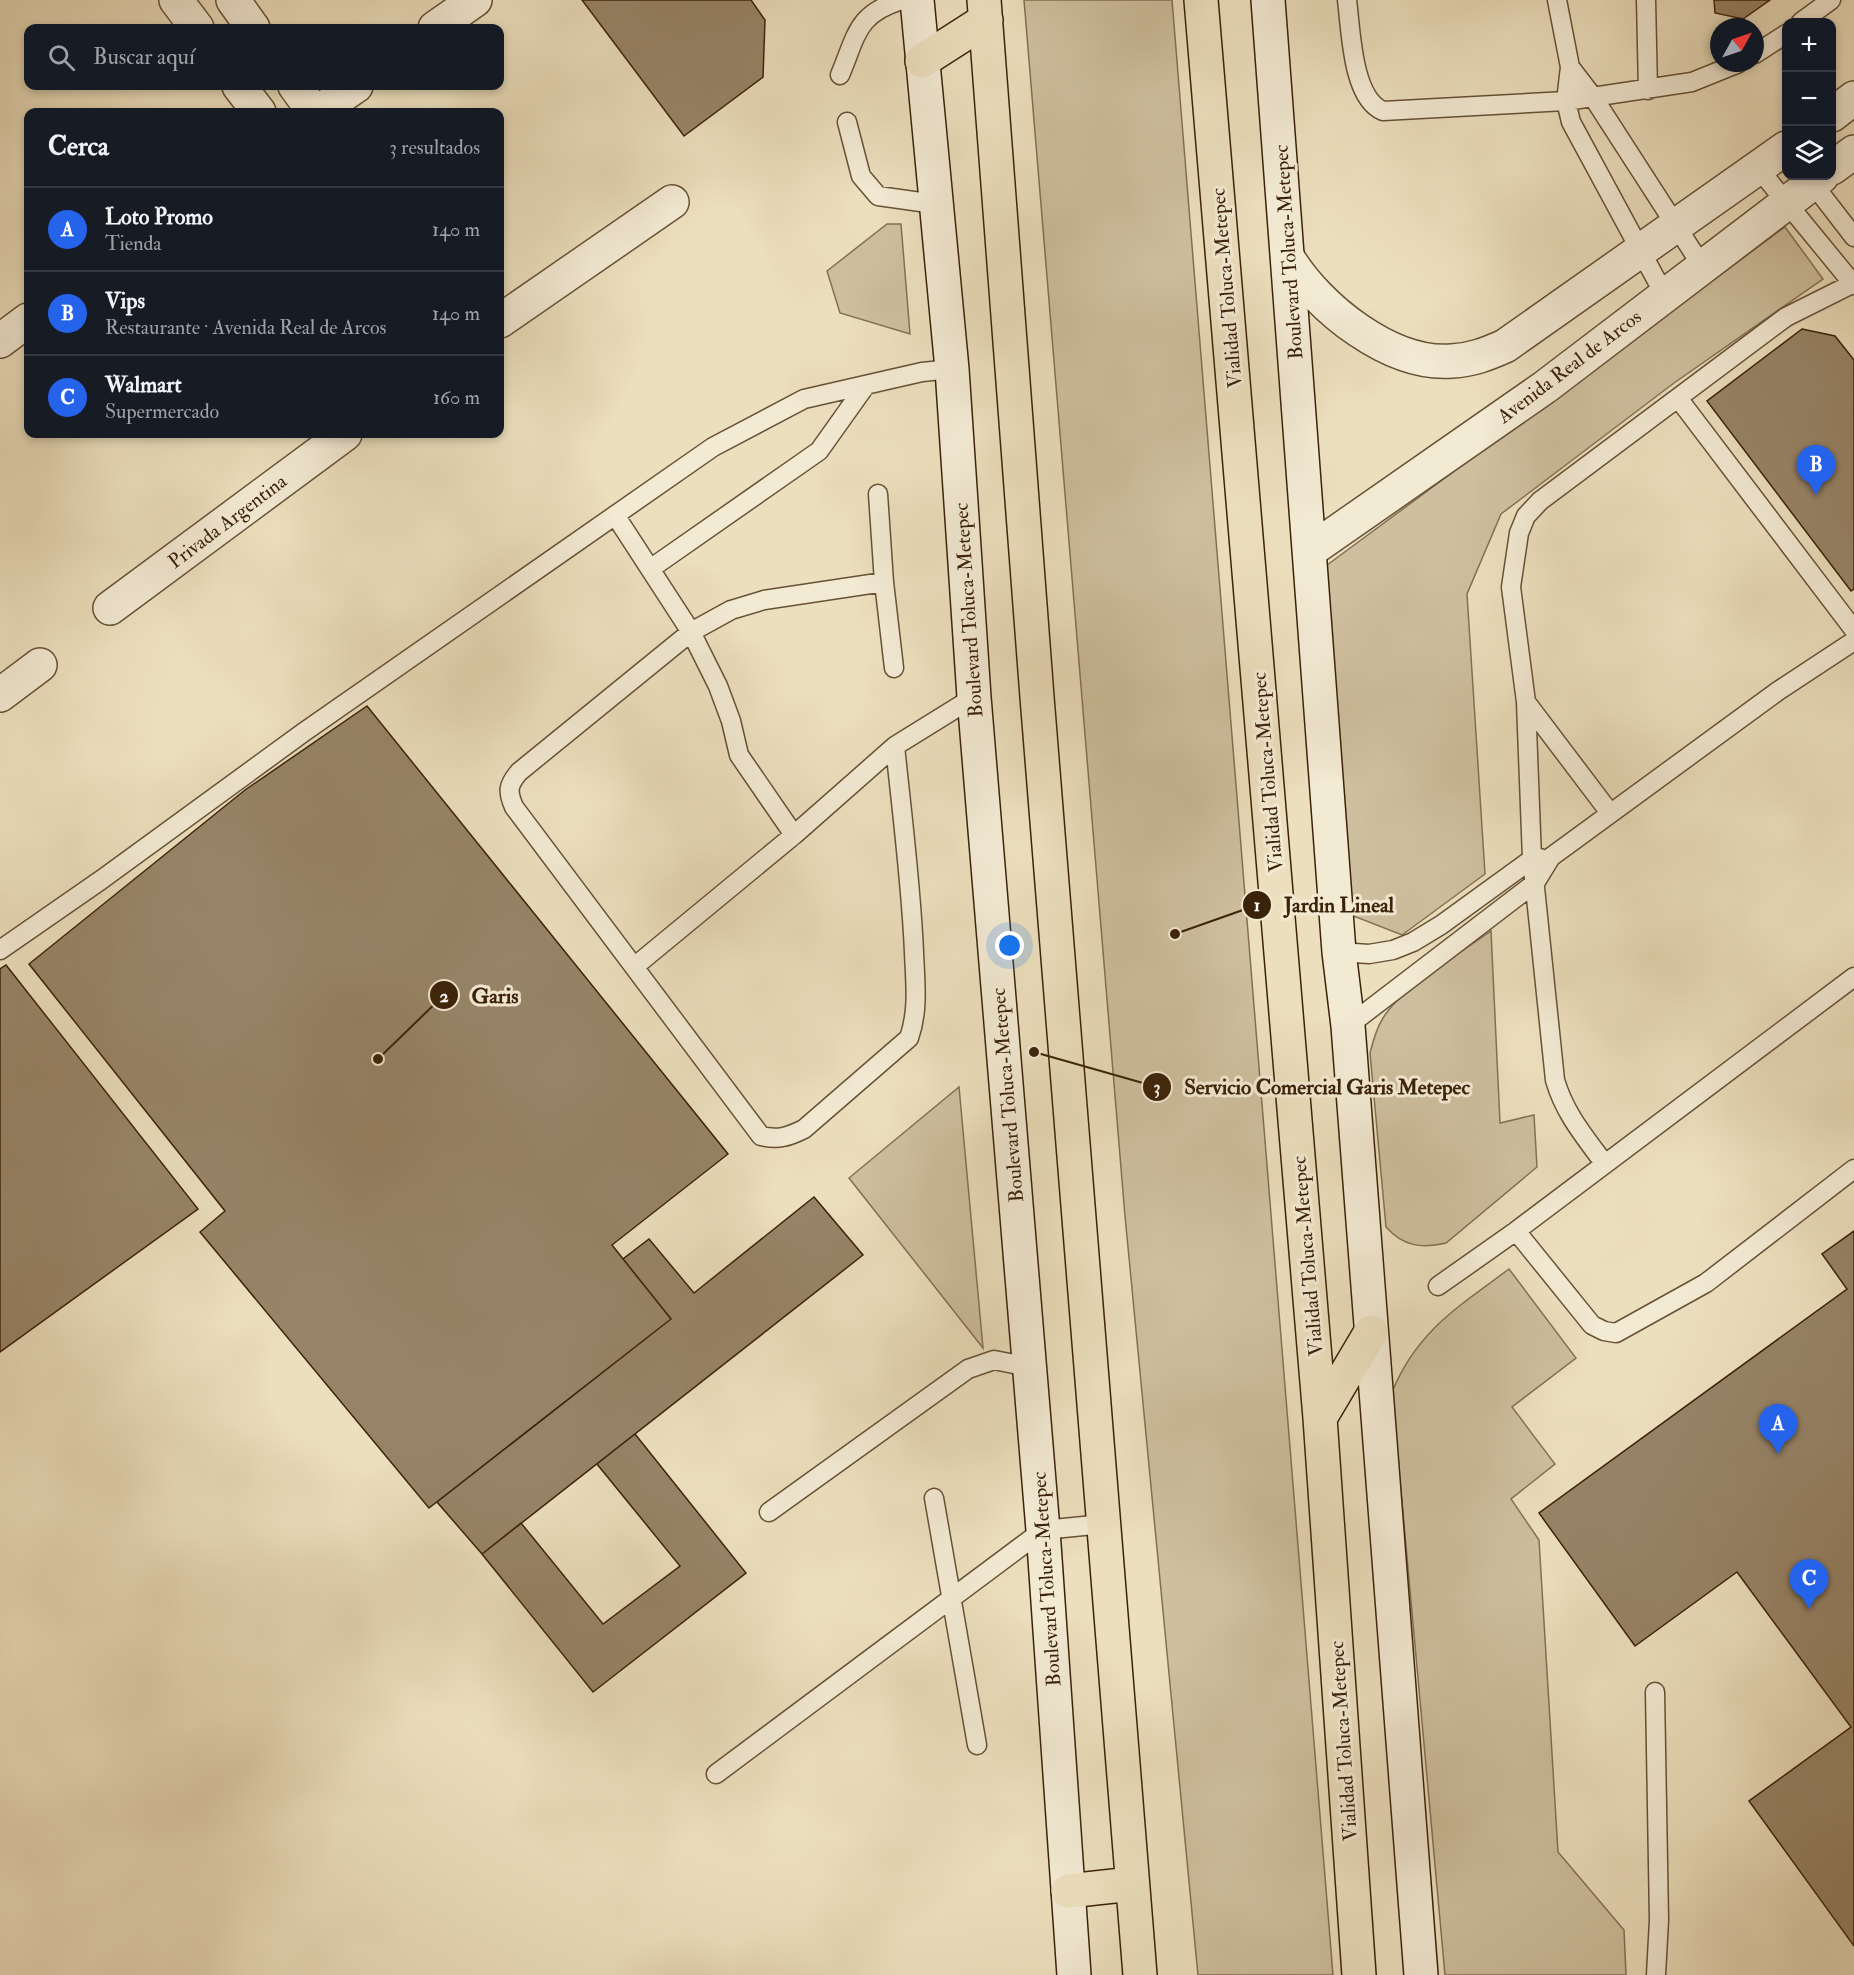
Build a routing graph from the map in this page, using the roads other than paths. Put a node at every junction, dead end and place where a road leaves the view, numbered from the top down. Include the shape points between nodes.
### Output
1 (176, 0) edge
2 (233, 0) edge
3 (475, 0) edge
4 (902, 0) edge
5 (917, 0) edge
6 (1201, 0) edge
7 (1268, 0) edge
8 (1347, 0) edge
9 (1557, 0) edge
10 (1831, 0) edge
11 (1649, 2) edge
12 (982, 7) edge
13 (1806, 18) edge
14 (194, 24) edge
15 (250, 24) edge
16 (441, 24) edge
17 (1782, 36) edge
18 (1764, 48) edge
19 (922, 61) junction
20 (1570, 67) junction
21 (1717, 72) edge
22 (840, 75) dead end
23 (242, 90) edge
24 (298, 90) edge
25 (350, 90) edge
26 (1648, 90) junction
27 (1593, 97) junction
28 (1854, 98) edge
29 (1566, 101) junction
30 (256, 108) edge
31 (313, 108) edge
32 (322, 108) edge
33 (1836, 112) edge
34 (848, 123) dead end
35 (1782, 152) edge
36 (1854, 152) edge
37 (1836, 164) edge
38 (1758, 168) junction
39 (1813, 180) edge
40 (1821, 180) edge
41 (672, 202) dead end
42 (1788, 203) junction
43 (935, 204) junction
44 (1676, 225) junction
45 (1854, 237) edge
46 (1640, 251) junction
47 (1288, 258) junction
48 (1702, 266) junction
49 (1853, 284) edge
50 (1664, 294) junction
51 (504, 318) edge
52 (24, 323) edge
53 (0, 341) edge
54 (952, 369) junction
55 (866, 385) junction
56 (1678, 398) junction
57 (340, 438) edge
58 (878, 494) dead end
59 (615, 515) junction
60 (1311, 550) junction
61 (650, 569) junction
62 (884, 582) junction
63 (110, 608) dead end
64 (1854, 630) edge
65 (691, 632) junction
66 (1854, 641) edge
67 (40, 665) dead end
68 (894, 668) dead end
69 (0, 695) edge
70 (974, 697) junction
71 (1526, 702) junction
72 (895, 746) junction
73 (1610, 813) junction
74 (794, 835) junction
75 (1551, 856) junction
76 (1532, 859) junction
77 (1535, 883) junction
78 (0, 950) edge
79 (1339, 952) junction
80 (634, 967) junction
81 (1854, 977) edge
82 (1348, 1026) junction
83 (1604, 1163) junction
84 (1854, 1169) edge
85 (1516, 1231) junction
86 (1438, 1286) dead end
87 (1371, 1332) junction
88 (1029, 1367) junction
89 (1320, 1418) junction
90 (934, 1498) dead end
91 (769, 1512) dead end
92 (1104, 1524) junction
93 (1043, 1530) junction
94 (952, 1598) junction
95 (1655, 1692) dead end
96 (977, 1746) dead end
97 (716, 1774) dead end
98 (1132, 1884) junction
99 (1068, 1891) junction
100 (1074, 1975) edge
101 (1140, 1975) edge
102 (1359, 1975) edge
103 (1421, 1975) edge
104 (1656, 1975) edge

1 - 14 main road
2 - 15 main road
3 - 16 main road
4 - 22 lane via 880,7 863,22
5 - 19 main road, Boulevard Toluca-Metepec
6 - 89 highway, Vialidad Toluca-Metepec
7 - 47 main road, Boulevard Toluca-Metepec
8 - 29 lane via 1360,87 1373,106 1383,111
9 - 20 lane
10 - 13 lane
11 - 26 lane
12 - 19 highway
12 - 92 highway
17 - 18 lane
19 - 43 main road, Boulevard Toluca-Metepec
20 - 27 lane
20 - 29 lane
21 - 26 lane via 1692,82
23 - 30 main road
24 - 31 main road
25 - 32 main road
26 - 27 lane
27 - 29 lane
27 - 44 lane
28 - 33 main road
29 - 46 lane via 1570,122
34 - 43 lane via 861,176 878,196
35 - 38 main road
36 - 37 main road, Avenida Real de Arcos
38 - 42 lane
38 - 44 main road
39 - 42 main road, Avenida Real de Arcos
40 - 45 lane
41 - 51 main road
42 - 48 main road, Avenida Real de Arcos
42 - 49 lane
43 - 54 main road, Boulevard Toluca-Metepec
44 - 46 main road
44 - 48 lane
46 - 47 main road via 1504,346 1482,357 1450,362 1407,355 1365,335 1323,301
46 - 50 lane
47 - 60 main road, Boulevard Toluca-Metepec
48 - 50 main road, Avenida Real de Arcos
49 - 56 lane via 1786,317
50 - 60 main road, Avenida Real de Arcos via 1545,387
52 - 53 main road
54 - 55 lane
54 - 70 main road, Boulevard Toluca-Metepec
55 - 59 lane via 796,402 713,447
55 - 61 lane via 819,451
56 - 64 lane
56 - 71 lane via 1540,501 1526,516 1519,533 1511,587
57 - 63 main road, Privada Argentina
58 - 62 lane
59 - 61 lane
59 - 78 lane
60 - 79 main road, Boulevard Toluca-Metepec
61 - 65 lane
62 - 65 lane via 764,600 731,610
62 - 68 lane
65 - 74 lane via 718,687 739,755
65 - 80 lane via 509,784 508,794 514,807
66 - 73 lane
67 - 69 main road
70 - 72 lane
70 - 88 main road, Boulevard Toluca-Metepec
71 - 73 lane
71 - 76 lane
72 - 74 lane
72 - 80 lane via 912,902 915,1022 909,1038 804,1129 780,1138 761,1136
73 - 75 lane
74 - 80 lane
75 - 76 lane
75 - 77 lane
76 - 77 lane
76 - 79 lane via 1413,942 1369,954
77 - 82 lane
77 - 83 lane via 1555,1080 1571,1118
79 - 82 main road, Boulevard Toluca-Metepec
81 - 83 lane
82 - 87 main road, Boulevard Toluca-Metepec
83 - 85 lane
84 - 85 lane via 1706,1283 1616,1333 1592,1325
85 - 86 lane
87 - 89 highway
87 - 103 main road, Boulevard Toluca-Metepec
88 - 91 lane via 994,1360 968,1369
88 - 93 main road, Boulevard Toluca-Metepec
89 - 102 highway, Vialidad Toluca-Metepec
90 - 94 lane
92 - 93 lane
92 - 98 highway
93 - 94 lane
93 - 99 main road, Boulevard Toluca-Metepec
94 - 96 lane
94 - 97 lane
95 - 104 lane via 1659,1920
98 - 99 highway
98 - 101 highway
99 - 100 main road, Boulevard Toluca-Metepec

